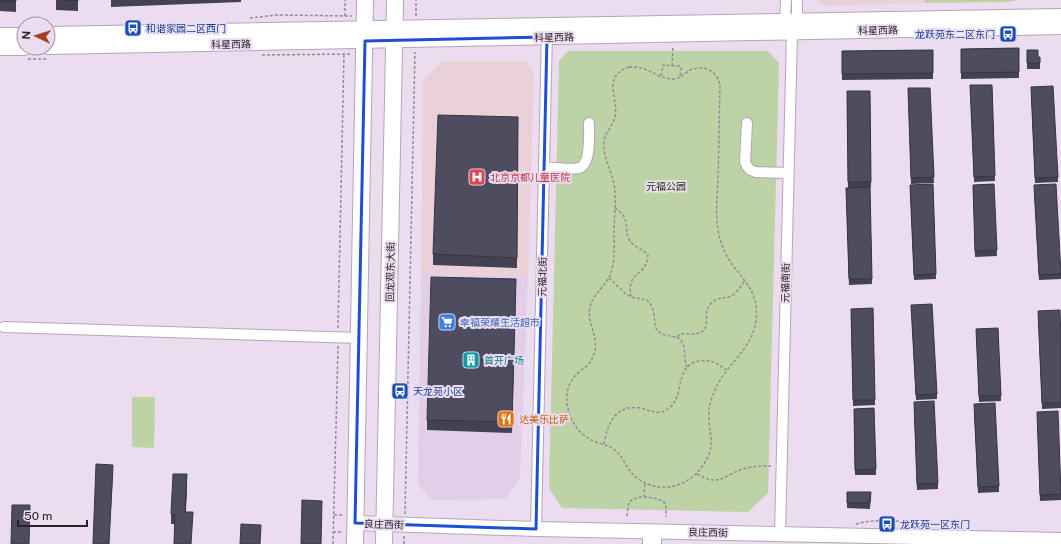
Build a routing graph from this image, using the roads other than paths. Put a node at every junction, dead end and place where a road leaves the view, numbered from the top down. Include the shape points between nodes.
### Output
1 (365, 0) edge
2 (395, 0) edge
3 (786, 0) edge
4 (797, 0) edge
5 (1061, 16) edge
6 (791, 25) junction
7 (1061, 27) edge
8 (547, 31) junction
9 (56, 34) edge
10 (395, 34) junction
11 (0, 35) edge
12 (16, 35) edge
13 (365, 35) junction
14 (56, 47) edge
15 (0, 48) edge
16 (16, 48) edge
17 (590, 123) dead end
18 (747, 123) dead end
19 (544, 167) junction
20 (788, 174) junction
21 (4, 328) dead end
22 (359, 338) junction
23 (355, 523) junction
24 (384, 524) junction
25 (536, 529) junction
26 (780, 534) junction
27 (652, 538) edge
28 (1061, 540) edge
29 (955, 541) edge
30 (355, 544) edge
31 (384, 544) edge

1 - 13 main road
2 - 10 main road, 回龙观东大街
3 - 6 street, 元福南街
4 - 6 street, 元福南街
5 - 6 street, 科星西路
6 - 7 street, 科星西路
6 - 8 street, 科星西路
6 - 20 street, 元福南街
8 - 10 street, 科星西路
8 - 19 street, 元福北街
9 - 13 street, 科星西路
10 - 13 street, 科星西路
10 - 24 main road, 回龙观东大街
11 - 12 street
13 - 14 street, 科星西路
13 - 22 main road
15 - 16 street
17 - 19 street via 588,158 584,165 577,168
18 - 20 street via 747,167 756,172
19 - 25 street, 元福北街
20 - 26 street, 元福南街
21 - 22 street
22 - 23 main road
23 - 24 street, 良庄西街
23 - 30 main road
24 - 25 street, 良庄西街
24 - 31 main road, 回龙观东大街
25 - 27 street, 良庄西街
26 - 27 street, 良庄西街
26 - 29 street, 良庄西街
28 - 29 street, 良庄西街

